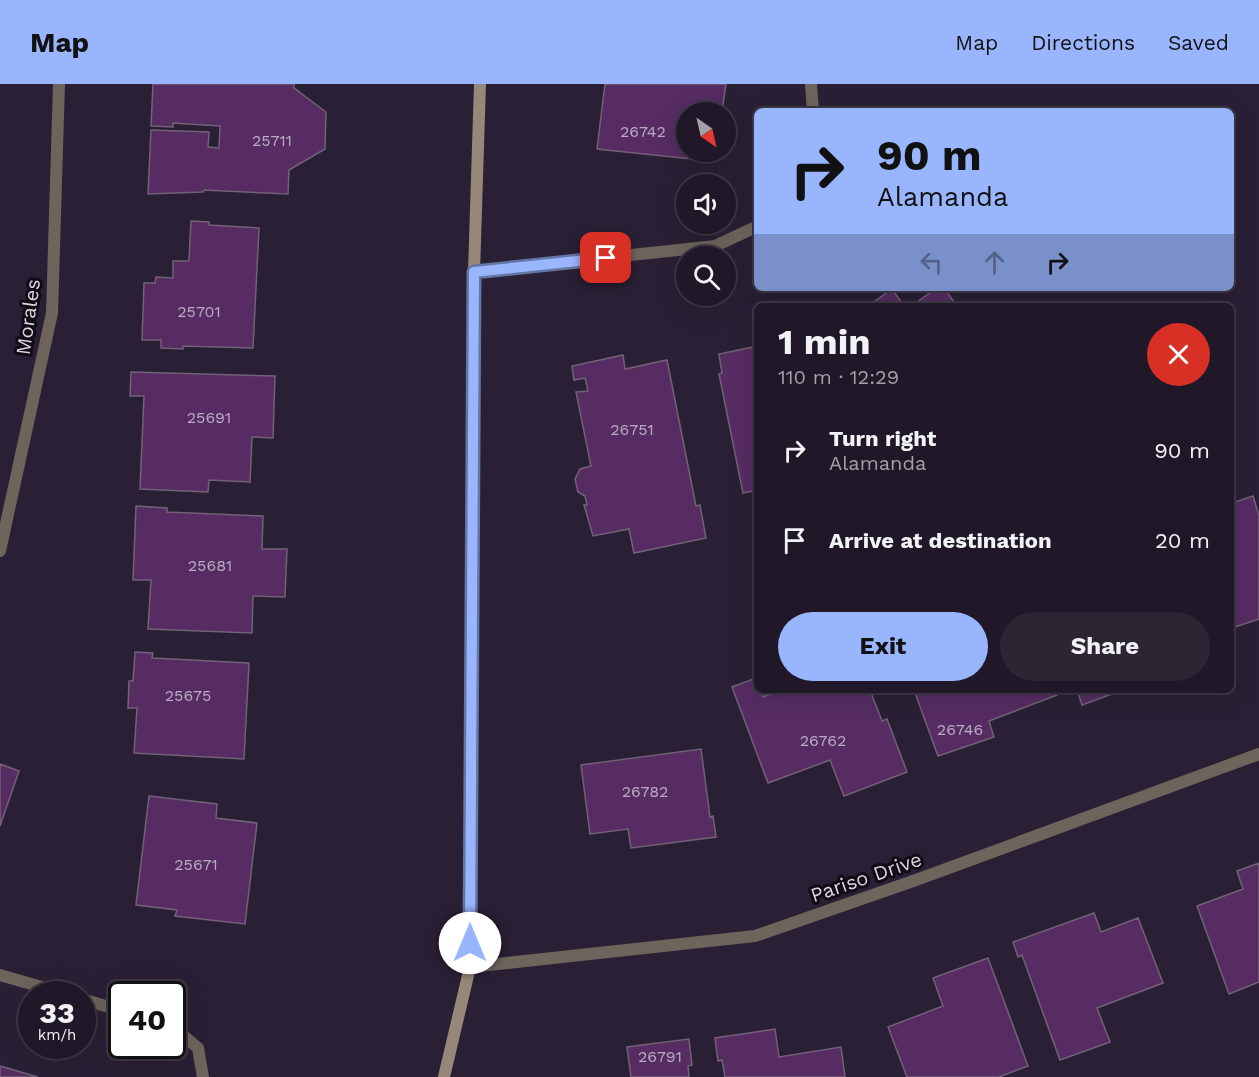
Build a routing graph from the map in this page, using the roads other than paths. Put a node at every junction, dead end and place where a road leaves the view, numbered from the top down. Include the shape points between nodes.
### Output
1 (59, 84) edge
2 (480, 84) edge
3 (812, 84) edge
4 (813, 108) edge
5 (754, 228) edge
6 (474, 272) junction
7 (0, 551) edge
8 (1259, 754) edge
9 (470, 967) junction
10 (0, 975) edge
11 (21, 981) edge
12 (186, 1038) edge
13 (203, 1077) edge
14 (444, 1077) edge

1 - 7 street, Morales via 52,313
2 - 6 street
3 - 4 street
5 - 6 street via 715,246
6 - 9 street
8 - 9 street, Pariso Drive via 755,936
9 - 14 street
10 - 11 street
12 - 13 street via 198,1048

